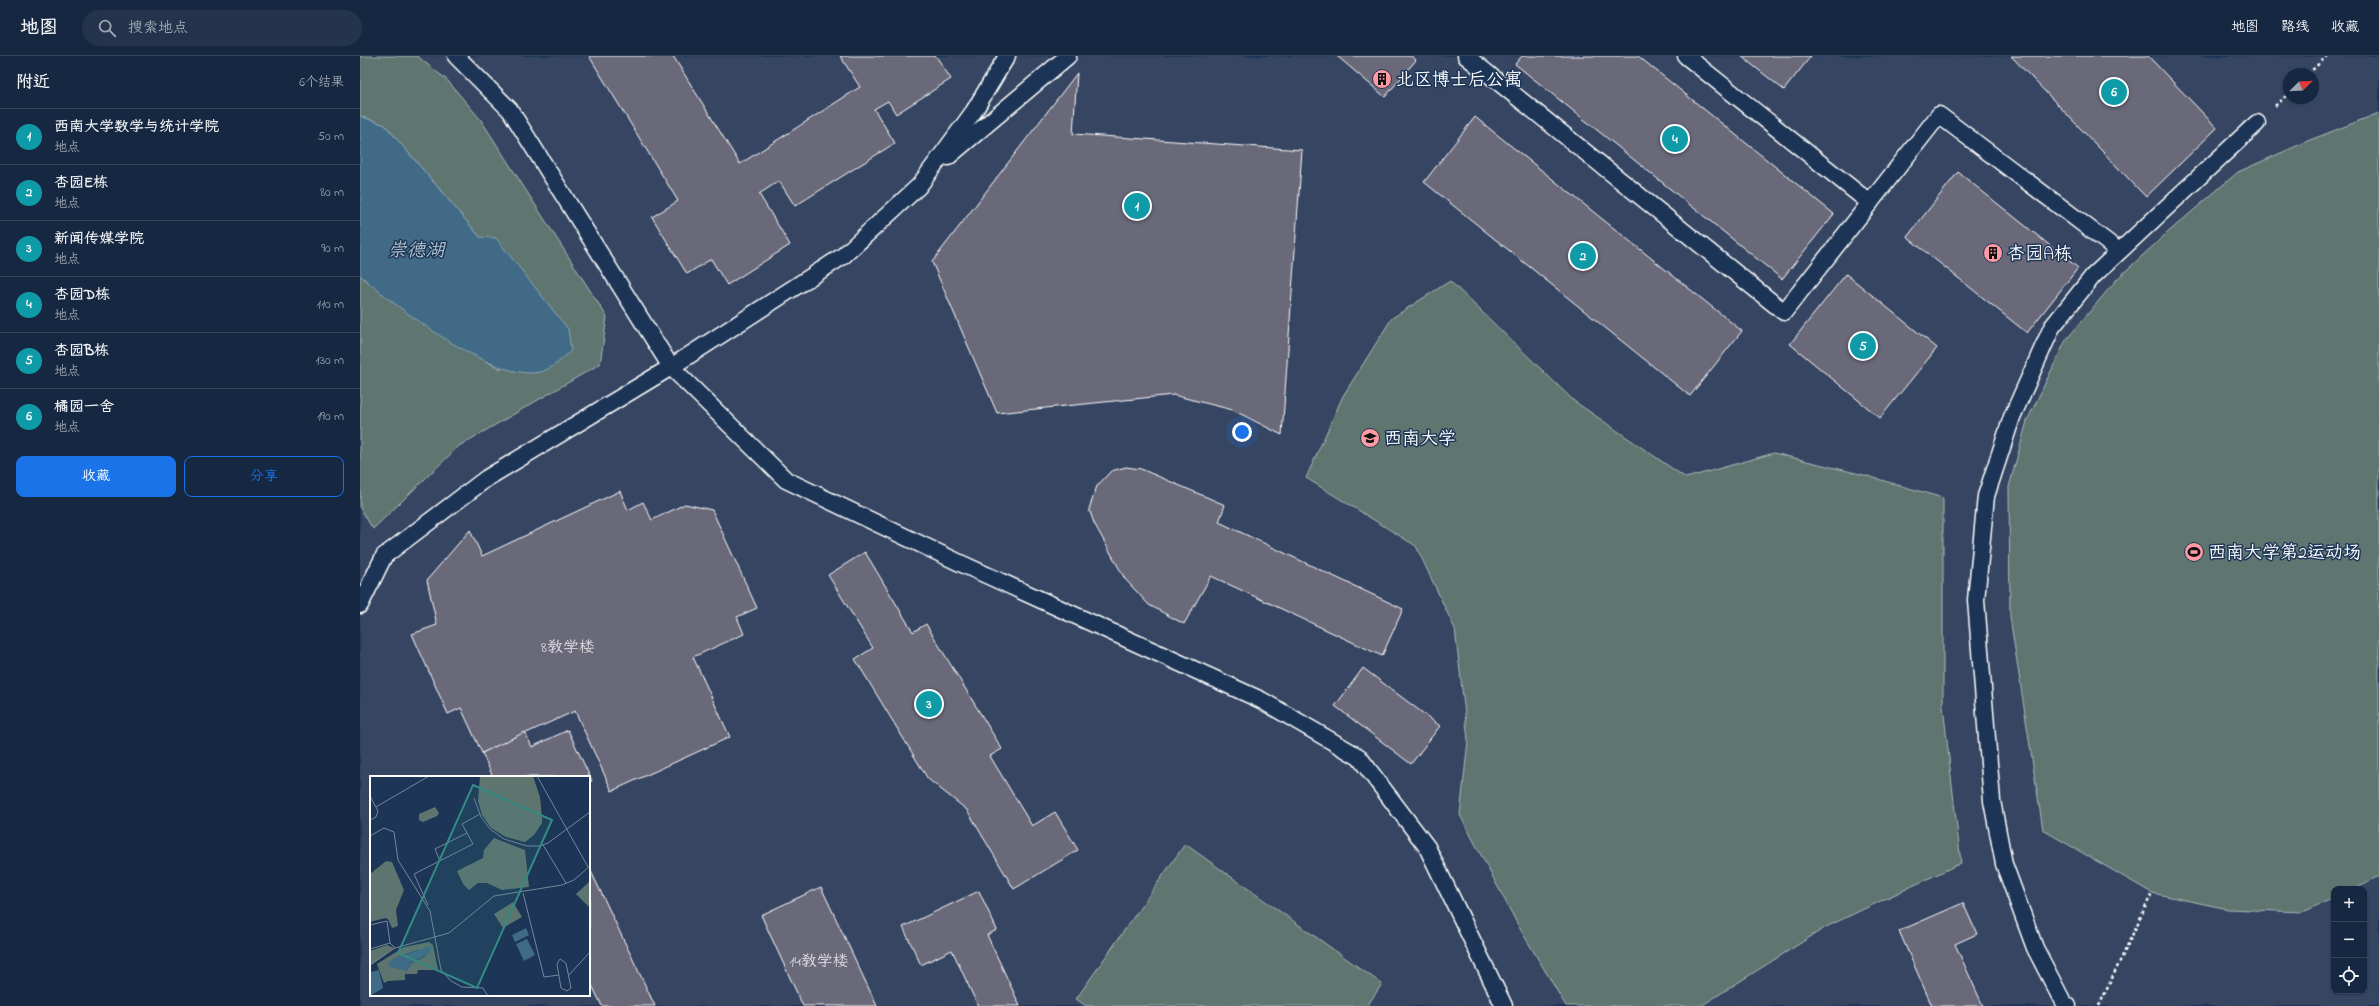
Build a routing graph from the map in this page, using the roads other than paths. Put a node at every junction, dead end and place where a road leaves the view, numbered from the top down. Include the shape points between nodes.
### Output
1 (456, 56) edge
2 (1007, 56) edge
3 (1068, 56) edge
4 (1686, 56) edge
5 (1475, 59) edge
6 (2257, 123) dead end
7 (927, 175) junction
8 (1870, 203) junction
9 (2119, 251) junction
10 (671, 366) junction
11 (360, 605) edge
12 (1504, 1006) edge
13 (2068, 1006) edge

1 - 10 lane via 510,110
2 - 7 lane via 974,111
3 - 7 lane
4 - 8 lane
5 - 8 lane via 1784,312
6 - 9 lane
7 - 10 lane via 919,186 843,256
8 - 9 lane via 1939,115
9 - 13 lane via 2093,276 2052,327 2012,417 1986,496 1976,600 1992,800 2004,864 2036,948 2063,1002
10 - 11 lane via 487,478 384,556
10 - 12 lane via 786,480 960,563 1261,700 1359,757 1427,847

